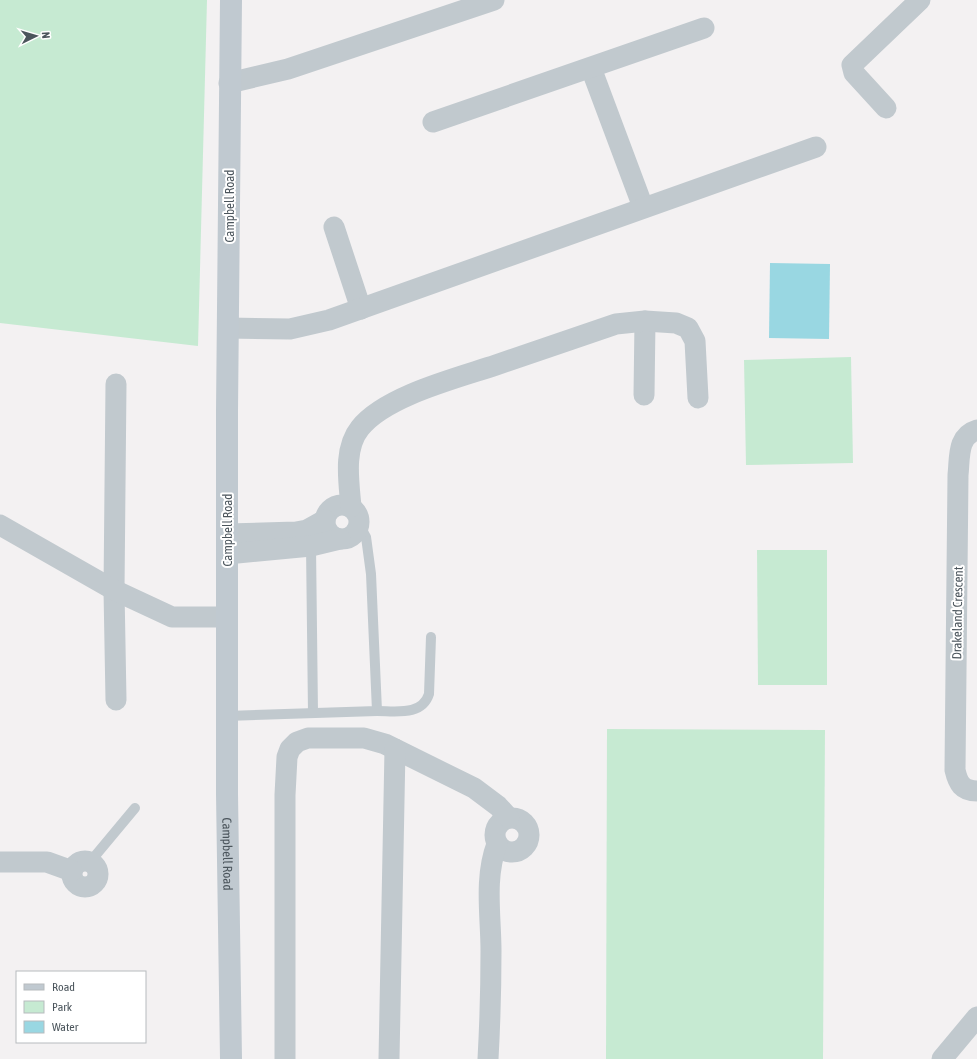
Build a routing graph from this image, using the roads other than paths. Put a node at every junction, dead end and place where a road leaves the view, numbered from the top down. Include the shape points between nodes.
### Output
1 (231, 0) edge
2 (494, 0) edge
3 (920, 0) edge
4 (465, 4) edge
5 (704, 28) dead end
6 (591, 68) junction
7 (229, 83) junction
8 (886, 108) dead end
9 (433, 122) dead end
10 (816, 147) dead end
11 (643, 207) junction
12 (334, 226) dead end
13 (361, 309) junction
14 (645, 321) junction
15 (228, 328) junction
16 (116, 384) dead end
17 (644, 395) dead end
18 (698, 398) dead end
19 (977, 430) edge
20 (342, 515) junction
21 (0, 525) edge
22 (227, 544) junction
23 (311, 546) junction
24 (114, 590) junction
25 (227, 617) junction
26 (431, 637) dead end
27 (116, 700) dead end
28 (377, 711) junction
29 (313, 713) junction
30 (227, 716) junction
31 (396, 749) junction
32 (977, 791) edge
33 (135, 808) dead end
34 (509, 818) junction
35 (497, 844) junction
36 (0, 862) edge
37 (81, 867) joint
38 (977, 1017) edge
39 (231, 1059) edge
40 (284, 1059) edge
41 (389, 1059) edge
42 (488, 1059) edge
43 (942, 1059) edge

1 - 7 street, Campbell Road
2 - 4 street
3 - 8 street via 852,65 854,73
4 - 7 street via 288,69
5 - 6 street
6 - 9 street
6 - 11 street
7 - 15 street, Campbell Road
10 - 11 street
11 - 13 street
12 - 13 street
13 - 15 street via 329,320 290,328
14 - 17 street
14 - 18 street via 676,323 692,332 695,341
14 - 20 street via 616,324 428,388 381,410 359,428 351,448
15 - 22 street, Campbell Road
16 - 24 street
19 - 32 street, Drakeland Crescent via 963,439 958,475 955,770 960,786
20 - 22 street via 307,530
20 - 23 street via 328,532 340,539
20 - 28 lane via 366,537 371,574
21 - 24 street
22 - 23 street
22 - 25 street, Campbell Road
23 - 29 lane
24 - 25 street via 172,617
24 - 27 street
25 - 30 street, Campbell Road
26 - 28 lane via 429,694 426,702 418,709
28 - 29 lane
29 - 30 lane
30 - 39 street, Campbell Road
31 - 34 street via 474,788
31 - 40 street via 364,738 308,738 297,742 287,757
31 - 41 street
33 - 37 lane
34 - 35 street via 503,820 495,831
34 - 35 street via 516,818 527,826 529,839 526,846 515,852 502,850
35 - 42 street via 491,858 489,875 491,952
36 - 37 street via 47,862
38 - 43 street

